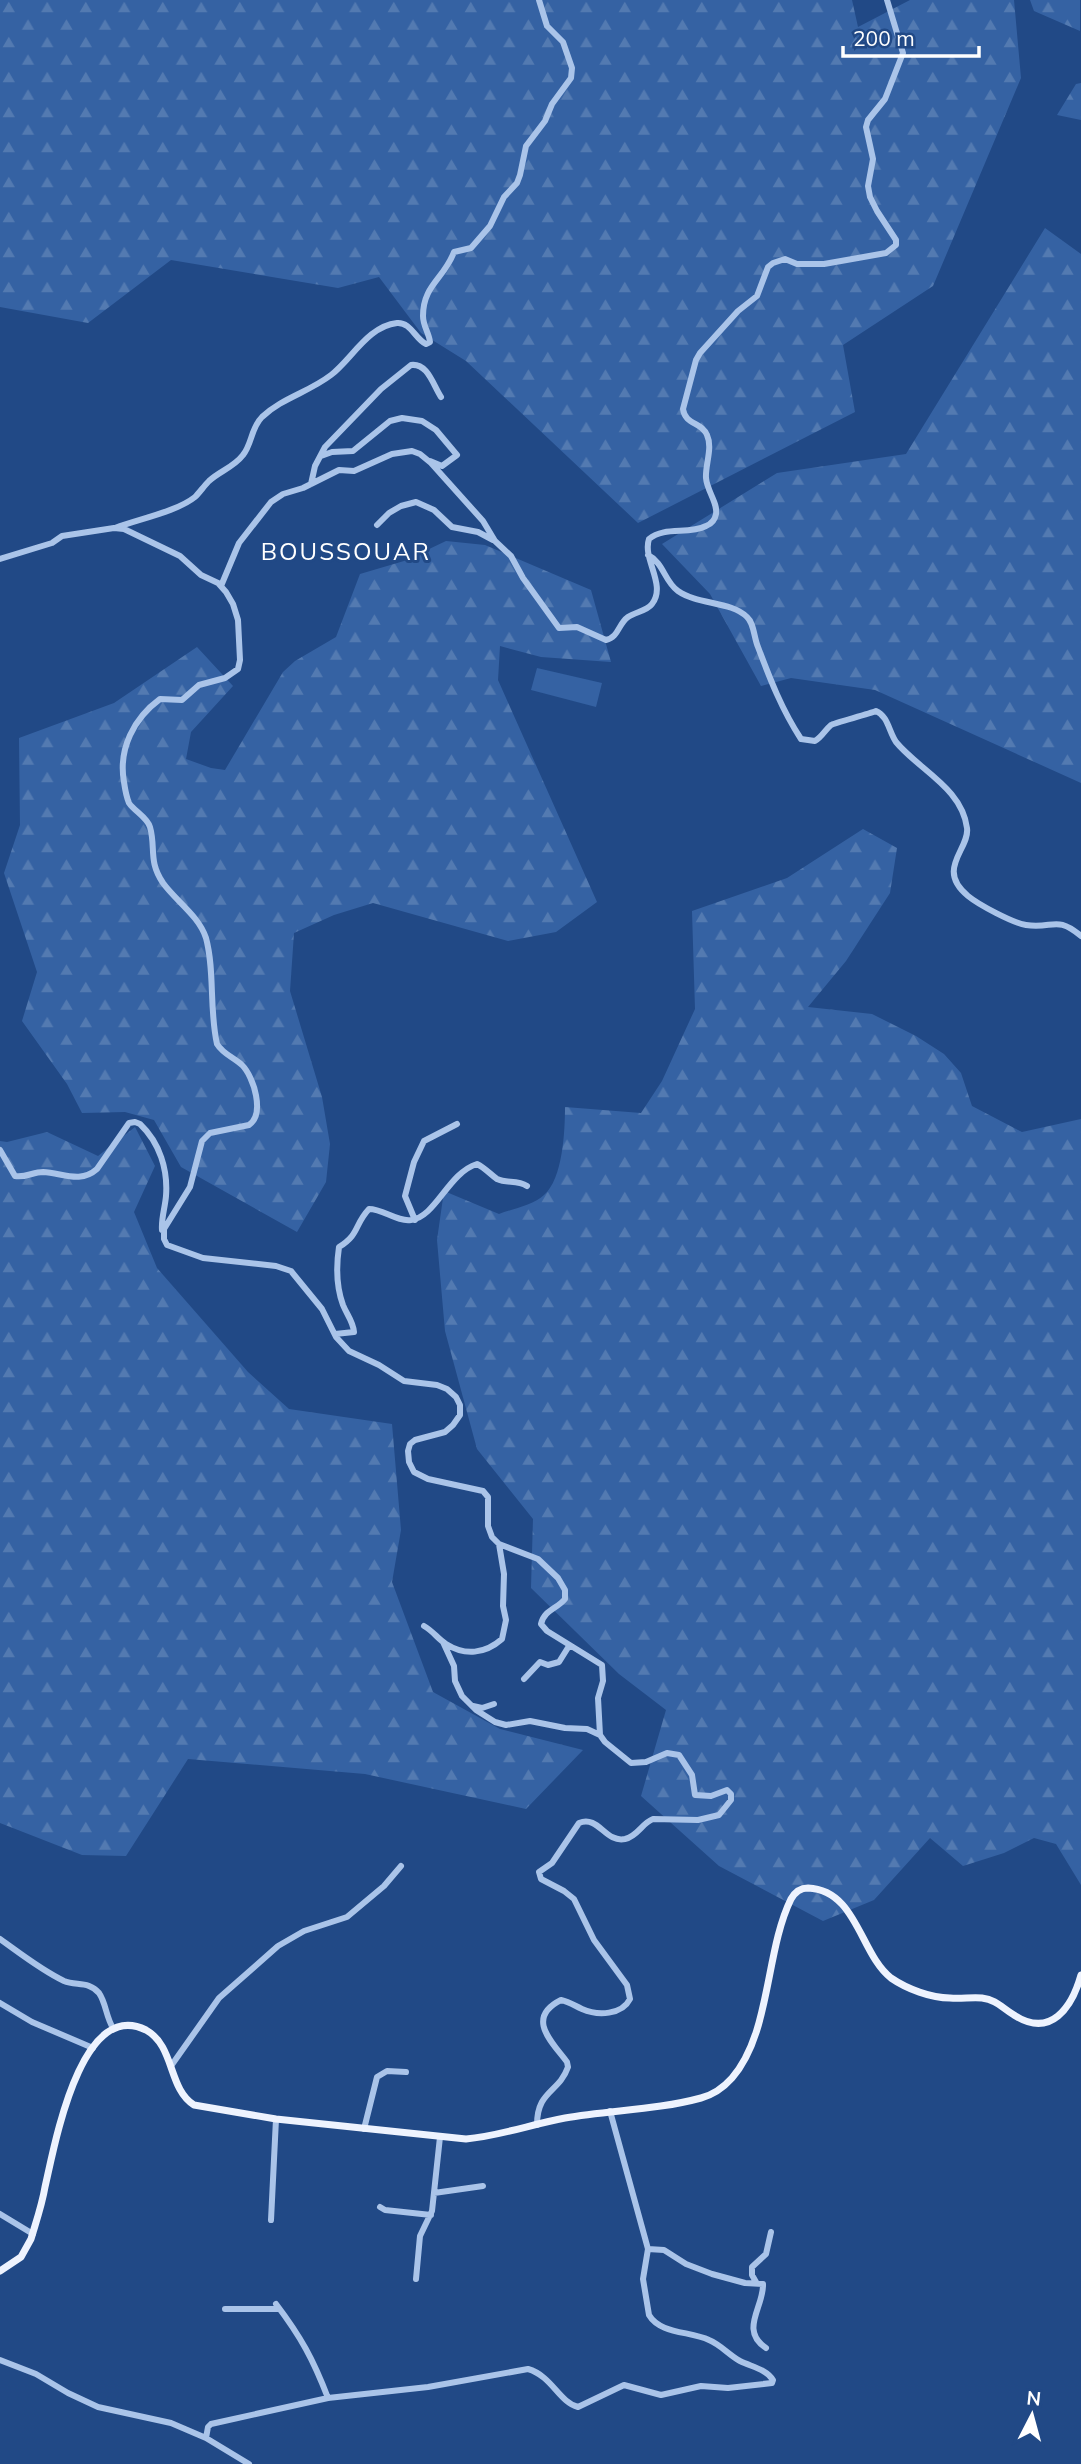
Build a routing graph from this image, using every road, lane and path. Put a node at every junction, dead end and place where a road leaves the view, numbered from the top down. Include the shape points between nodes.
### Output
1 (538, 0) edge
2 (887, 0) edge
3 (441, 397) dead end
4 (320, 457) junction
5 (427, 460) junction
6 (311, 484) junction
7 (377, 525) dead end
8 (114, 528) junction
9 (495, 541) junction
10 (649, 555) junction
11 (0, 559) edge
12 (221, 586) junction
13 (1081, 936) edge
14 (457, 1124) dead end
15 (0, 1150) edge
16 (527, 1186) dead end
17 (415, 1220) junction
18 (164, 1239) junction
19 (335, 1334) junction
20 (499, 1544) junction
21 (424, 1626) dead end
22 (443, 1642) junction
23 (569, 1646) junction
24 (524, 1678) dead end
25 (494, 1704) dead end
26 (471, 1706) junction
27 (600, 1735) junction
28 (401, 1866) dead end
29 (0, 1939) edge
30 (1081, 1975) edge
31 (0, 2003) edge
32 (113, 2028) junction
33 (93, 2048) junction
34 (171, 2066) junction
35 (406, 2072) dead end
36 (610, 2111) junction
37 (276, 2119) junction
38 (537, 2125) junction
39 (364, 2129) junction
40 (440, 2137) junction
41 (483, 2186) dead end
42 (434, 2193) junction
43 (380, 2207) dead end
44 (0, 2214) edge
45 (431, 2215) junction
46 (271, 2220) dead end
47 (771, 2232) dead end
48 (33, 2234) junction
49 (648, 2249) junction
50 (2, 2267) edge
51 (416, 2279) dead end
52 (756, 2282) junction
53 (225, 2309) dead end
54 (765, 2348) dead end
55 (0, 2360) edge
56 (328, 2398) junction
57 (206, 2438) junction
58 (249, 2464) edge

1 - 8 street via 547,26 566,50 571,78 526,146 517,183 504,197 490,226 471,248 454,252 450,264 426,292 423,317 430,342 421,342 403,324 386,327 360,344 328,377 261,418 242,457 193,498
2 - 10 street via 903,53 885,99 866,127 873,159 868,186 896,245 871,256 809,265 785,259 768,267 758,296 738,311 695,360 684,400 684,416 707,433 706,478 716,506 715,520 695,530 654,535 647,545
3 - 4 street via 423,367 411,365 370,400
4 - 5 street via 353,451 390,421 402,418 422,421 436,430 457,455 442,466
4 - 6 street
5 - 6 street via 402,450 354,471 338,470
5 - 9 street via 483,521
6 - 12 street via 271,502 239,543
7 - 9 street via 406,503 416,502 435,510 452,527
8 - 11 street via 62,536
8 - 12 street via 180,556
9 - 10 street via 511,556 559,628 583,629 606,640 626,618 653,603 656,581
10 - 13 street via 681,593 731,607 751,621 781,705 801,739 815,741 832,724 876,712 884,715 897,743 941,782 964,817 967,834 954,873 968,896 1023,925 1060,923
12 - 18 street via 238,620 239,669 234,675 199,685 182,700 160,699 151,705 123,752 126,794 150,827 155,868 198,921 206,939 217,1044 242,1066 258,1103 254,1122 210,1133 202,1141 190,1187 166,1224
14 - 17 street via 424,1141 414,1161 405,1196
15 - 18 street via 15,1176 44,1172 83,1177 97,1169 129,1123 140,1124 162,1157 166,1173
16 - 17 street via 497,1179 477,1164 451,1181 435,1204
17 - 19 street via 369,1209 353,1238 339,1247 338,1283 354,1332
18 - 19 street via 173,1248 203,1258 291,1271 322,1309
19 - 20 street via 349,1351 404,1381 437,1385 456,1397 460,1415 453,1425 410,1444 409,1462 414,1472 428,1479 483,1492 488,1497 488,1526
20 - 22 street via 506,1620 502,1639 472,1653
20 - 23 street via 538,1559 558,1578 565,1599 542,1617 541,1624
21 - 22 street
22 - 26 street via 457,1686
23 - 24 street via 561,1661 540,1662
23 - 27 street via 602,1665
25 - 26 street
26 - 27 street via 495,1723 530,1721
27 - 38 street via 631,1763 667,1753 679,1755 692,1775 695,1795 727,1790 731,1800 719,1815 698,1820 653,1819 625,1839 608,1836 596,1824 579,1823 552,1863 539,1872 541,1879 574,1899 630,1999 623,2008 606,2013 593,2013 561,2000 547,2013 545,2035 568,2067 541,2100
28 - 34 street via 347,1917 304,1931 278,1946 219,1998
29 - 32 street via 44,1972 91,1986 99,1993
30 - 36 main road via 1065,2012 1044,2022 1016,2017 993,2000 933,1996 892,1978 844,1909 827,1894 805,1888 792,1897 753,2039 731,2079 703,2097
31 - 33 street
32 - 33 main road
32 - 34 main road via 145,2030 163,2048
33 - 48 main road via 66,2099
34 - 37 main road via 179,2091 194,2105
35 - 39 street via 387,2071 377,2077
36 - 38 main road
36 - 49 street
37 - 39 main road
37 - 46 street
38 - 40 main road via 483,2137
39 - 40 main road
40 - 42 street
41 - 42 street
42 - 45 street
43 - 45 street
44 - 48 street
45 - 51 street via 420,2236
47 - 52 street via 766,2254 752,2267
48 - 50 main road via 21,2257
49 - 52 street via 664,2250 686,2264 727,2279
49 - 56 street via 642,2279 652,2320 709,2340 769,2374 772,2383 701,2386 661,2395 624,2385 578,2407 528,2369
52 - 54 street via 764,2286 753,2333
53 - 56 street via 278,2307 313,2359
55 - 57 street via 98,2407 158,2419
56 - 57 street via 211,2424
57 - 58 street

